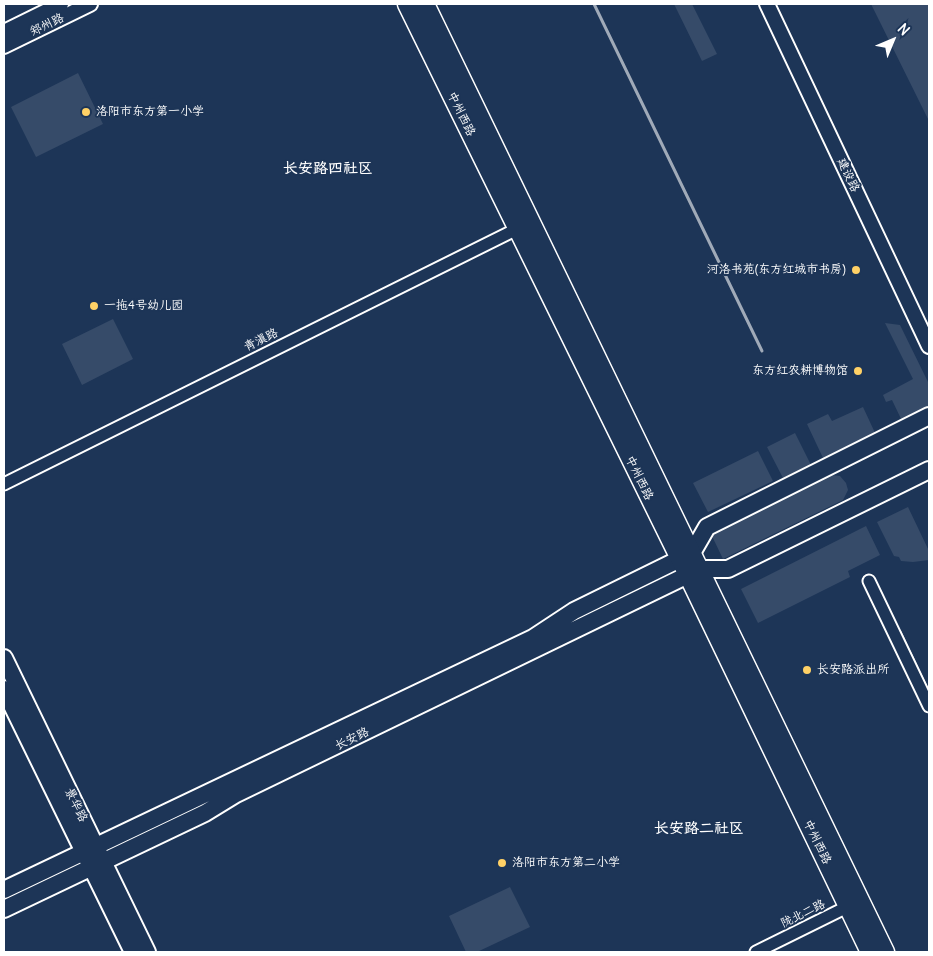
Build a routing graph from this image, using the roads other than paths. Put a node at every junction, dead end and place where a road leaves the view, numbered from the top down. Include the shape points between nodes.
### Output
1 (61, 4) edge
2 (407, 4) edge
3 (425, 4) edge
4 (767, 4) edge
5 (774, 4) edge
6 (83, 5) edge
7 (4, 32) edge
8 (4, 46) edge
9 (524, 226) junction
10 (929, 328) edge
11 (929, 346) edge
12 (929, 416) edge
13 (929, 470) edge
14 (4, 484) edge
15 (686, 556) junction
16 (694, 572) junction
17 (869, 581) dead end
18 (4, 658) edge
19 (4, 689) edge
20 (929, 706) edge
21 (90, 849) junction
22 (98, 865) junction
23 (4, 890) edge
24 (855, 904) junction
25 (4, 909) edge
26 (133, 952) edge
27 (147, 952) edge
28 (756, 952) edge
29 (870, 952) edge
30 (885, 952) edge

1 - 7 street, 郑州路
2 - 9 main road, 中州西路
3 - 9 main road, 中州西路
4 - 11 street, 建设路
5 - 10 street, 建设路
6 - 8 street, 郑州路
9 - 14 street, 青滇路
9 - 15 main road, 中州西路
12 - 15 main road via 707,527
13 - 16 main road via 728,569
15 - 16 main road, 中州西路
15 - 21 main road, 长安路 via 574,611 533,638
16 - 22 main road, 长安路 via 236,794 205,813
16 - 24 main road, 中州西路
17 - 20 street
18 - 21 main road, 景华路
19 - 21 main road, 景华路
21 - 22 main road, 景华路
21 - 23 main road, 长安路
22 - 25 main road, 长安路
22 - 26 main road, 景华路
22 - 27 main road, 景华路
24 - 28 street, 陇北二路
24 - 29 main road, 中州西路
24 - 30 main road, 中州西路

